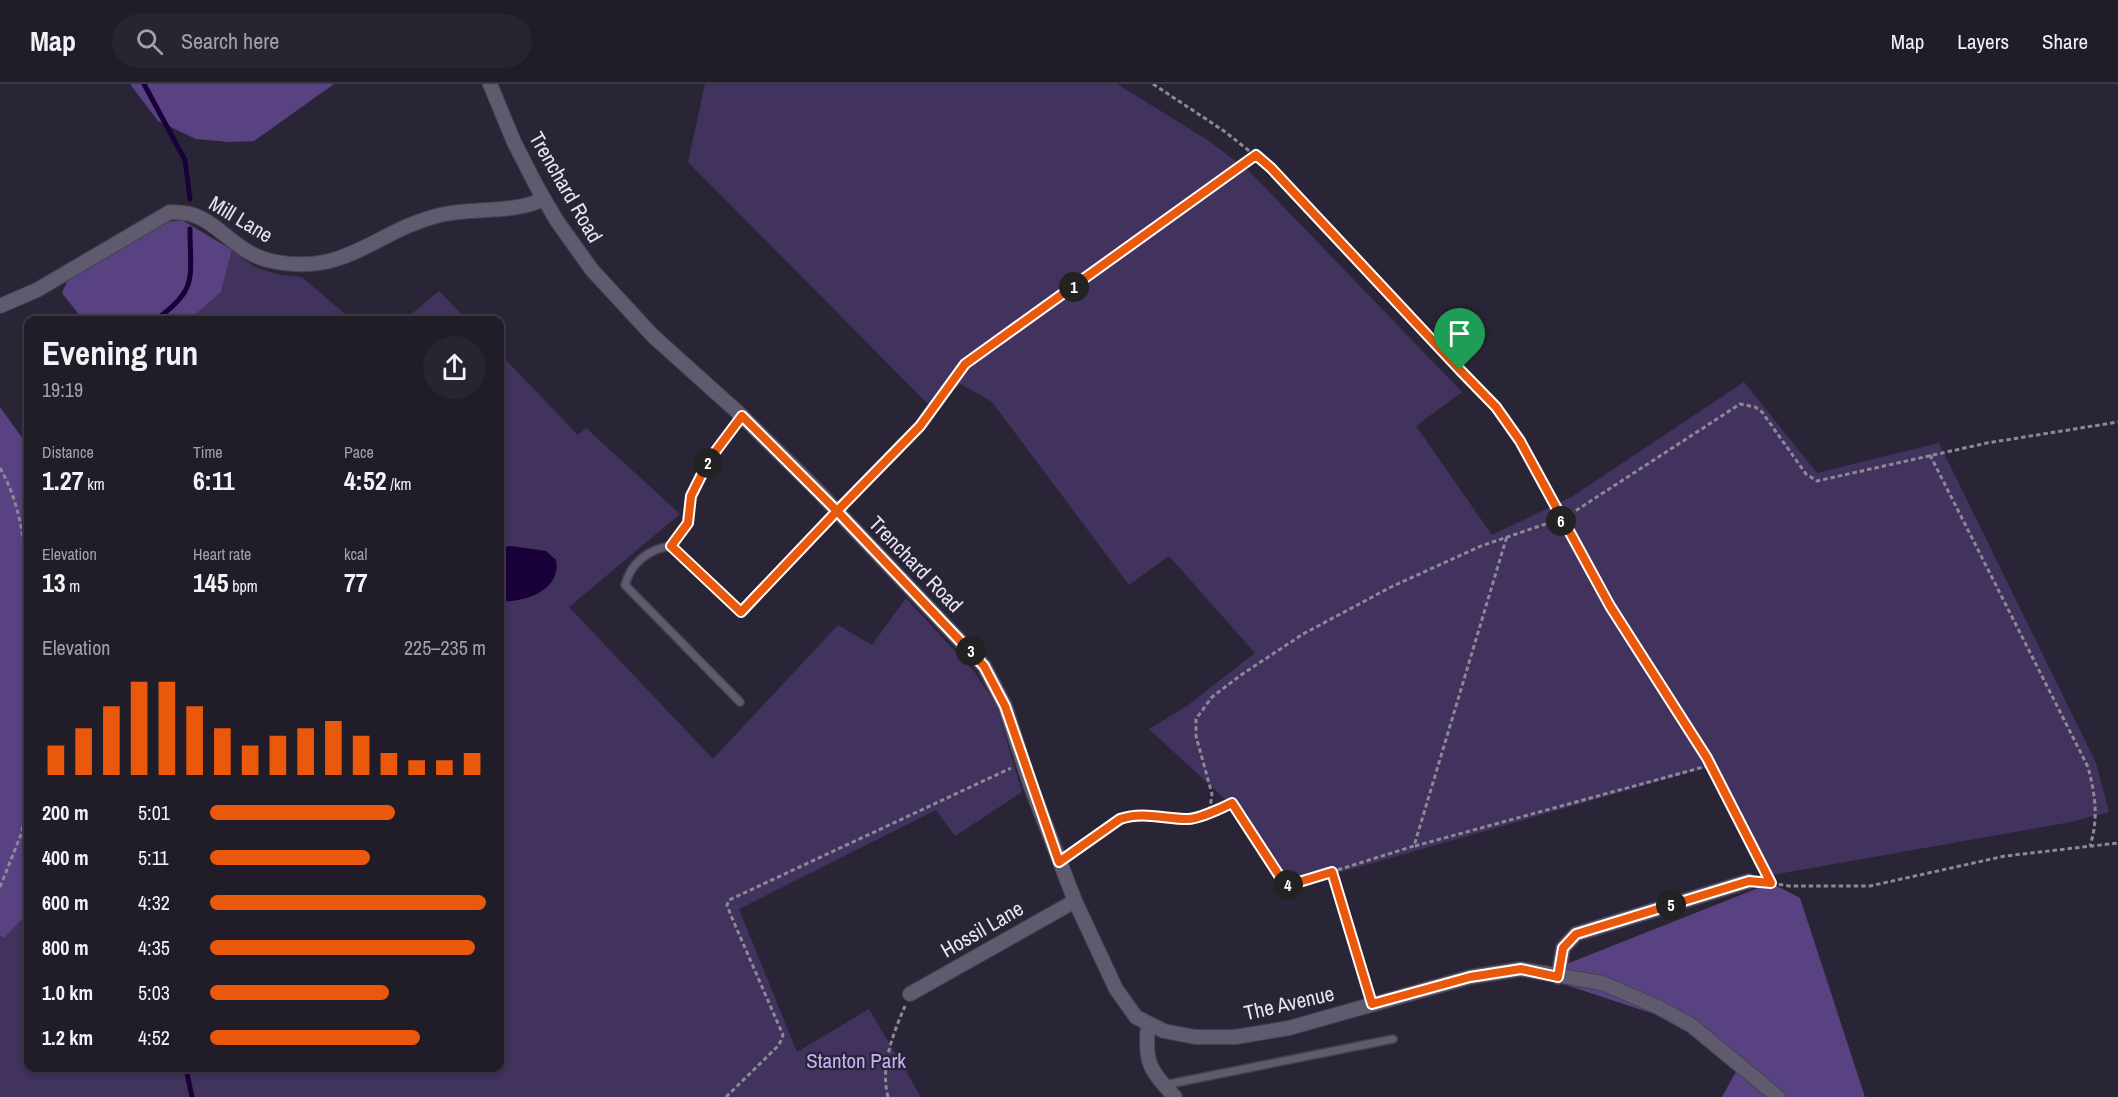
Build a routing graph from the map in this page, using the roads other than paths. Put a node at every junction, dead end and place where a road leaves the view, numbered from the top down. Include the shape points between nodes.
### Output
1 (490, 84) edge
2 (544, 199) junction
3 (0, 306) edge
4 (742, 416) junction
5 (837, 511) junction
6 (671, 546) junction
7 (740, 702) dead end
8 (1749, 881) road end
9 (1075, 901) junction
10 (1558, 977) junction
11 (910, 994) road end
12 (1142, 1021) junction
13 (1393, 1039) dead end
14 (1164, 1085) junction
15 (1176, 1097) edge
16 (1778, 1097) edge

1 - 2 street, Trenchard Road
2 - 3 street, Mill Lane via 521,207 438,215 341,259 307,266 267,260 226,239 193,215 170,212 37,290
2 - 4 street, Trenchard Road via 573,246 613,294 653,336
4 - 5 street, Trenchard Road
4 - 6 lane via 709,460 691,496 688,523
5 - 6 lane via 741,612
5 - 9 street, Trenchard Road via 984,666 1005,706
6 - 7 lane via 647,554 629,571 625,585
8 - 10 street via 1576,934 1563,948
9 - 11 street, Hossil Lane
9 - 12 street, Trenchard Road via 1116,989
10 - 12 street, The Avenue via 1521,969 1470,977 1289,1028 1235,1037 1195,1037
10 - 16 street, The Avenue via 1602,983 1658,1007 1691,1025
12 - 14 street via 1147,1059
13 - 14 lane
14 - 15 street

